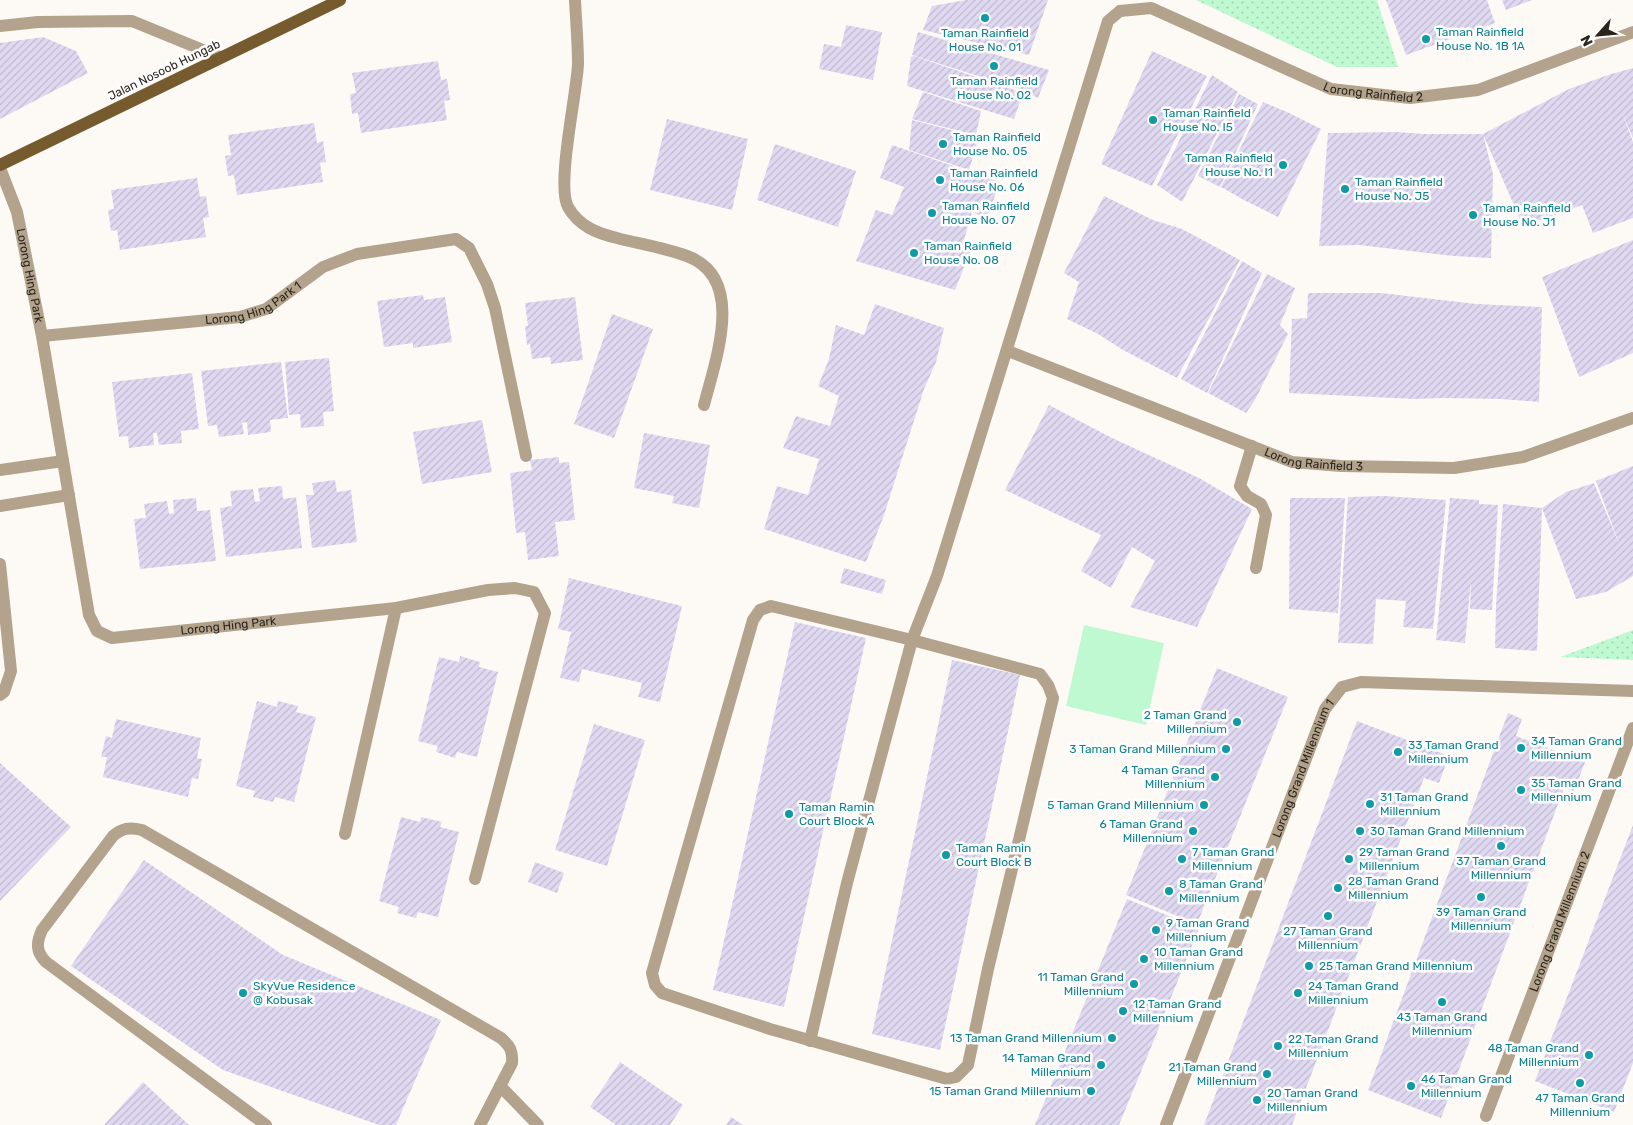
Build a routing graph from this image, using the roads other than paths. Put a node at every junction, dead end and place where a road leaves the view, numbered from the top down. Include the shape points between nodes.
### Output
1 (340, 0) edge
2 (575, 0) edge
3 (1119, 6) edge
4 (0, 26) edge
5 (1633, 32) edge
6 (220, 57) junction
7 (0, 167) edge
8 (42, 336) junction
9 (1008, 352) junction
10 (704, 405) dead end
11 (1633, 418) edge
12 (1252, 446) junction
13 (526, 456) dead end
14 (63, 461) junction
15 (0, 470) edge
16 (69, 495) junction
17 (0, 506) edge
18 (0, 564) edge
19 (1256, 568) dead end
20 (396, 608) junction
21 (912, 640) junction
22 (1633, 691) edge
23 (0, 695) edge
24 (1633, 728) edge
25 (345, 834) dead end
26 (475, 879) dead end
27 (810, 1041) junction
28 (500, 1086) junction
29 (1486, 1116) dead end
30 (266, 1125) edge
31 (480, 1125) edge
32 (538, 1125) edge
33 (1166, 1125) edge

1 - 6 main road, Jalan Nosoob Hungab
2 - 10 street via 578,65 565,167 567,205 583,226 603,235 687,256 702,264 714,277 721,296 723,324
3 - 5 street, Lorong Rainfield 2 via 1151,8 1332,89 1410,98 1478,90
3 - 9 street via 1108,21
4 - 6 street via 38,22 132,21
6 - 7 main road, Jalan Nosoob Hungab
7 - 8 street, Lorong Hing Park via 17,212
8 - 13 street, Lorong Hing Park 1 via 240,317 266,309 323,267 357,254 456,239 469,248 495,308
8 - 14 street, Lorong Hing Park
9 - 12 street, Lorong Rainfield 3
9 - 21 street via 937,576
11 - 12 street, Lorong Rainfield 3 via 1523,457 1454,468 1292,462
12 - 19 street via 1240,486 1247,496 1261,504 1266,515
14 - 15 street
14 - 16 street, Lorong Hing Park
16 - 17 street
16 - 20 street, Lorong Hing Park via 89,614 97,631 112,638
18 - 23 street via 11,670
20 - 25 street
20 - 26 street, Lorong Hing Park via 514,588 534,592 545,613
21 - 27 street via 847,883
21 - 27 street via 1040,674 1053,698 968,1065 956,1077 947,1079
21 - 27 street via 771,606 760,610 753,620 652,973 662,993
22 - 33 street, Lorong Grand Millennium 1 via 1361,682 1342,687 1326,709
24 - 29 street, Lorong Grand Millennium 2
28 - 30 street via 512,1063 509,1045 501,1038 142,830 126,828 118,831 42,930 37,947 40,956
28 - 31 street
28 - 32 street

